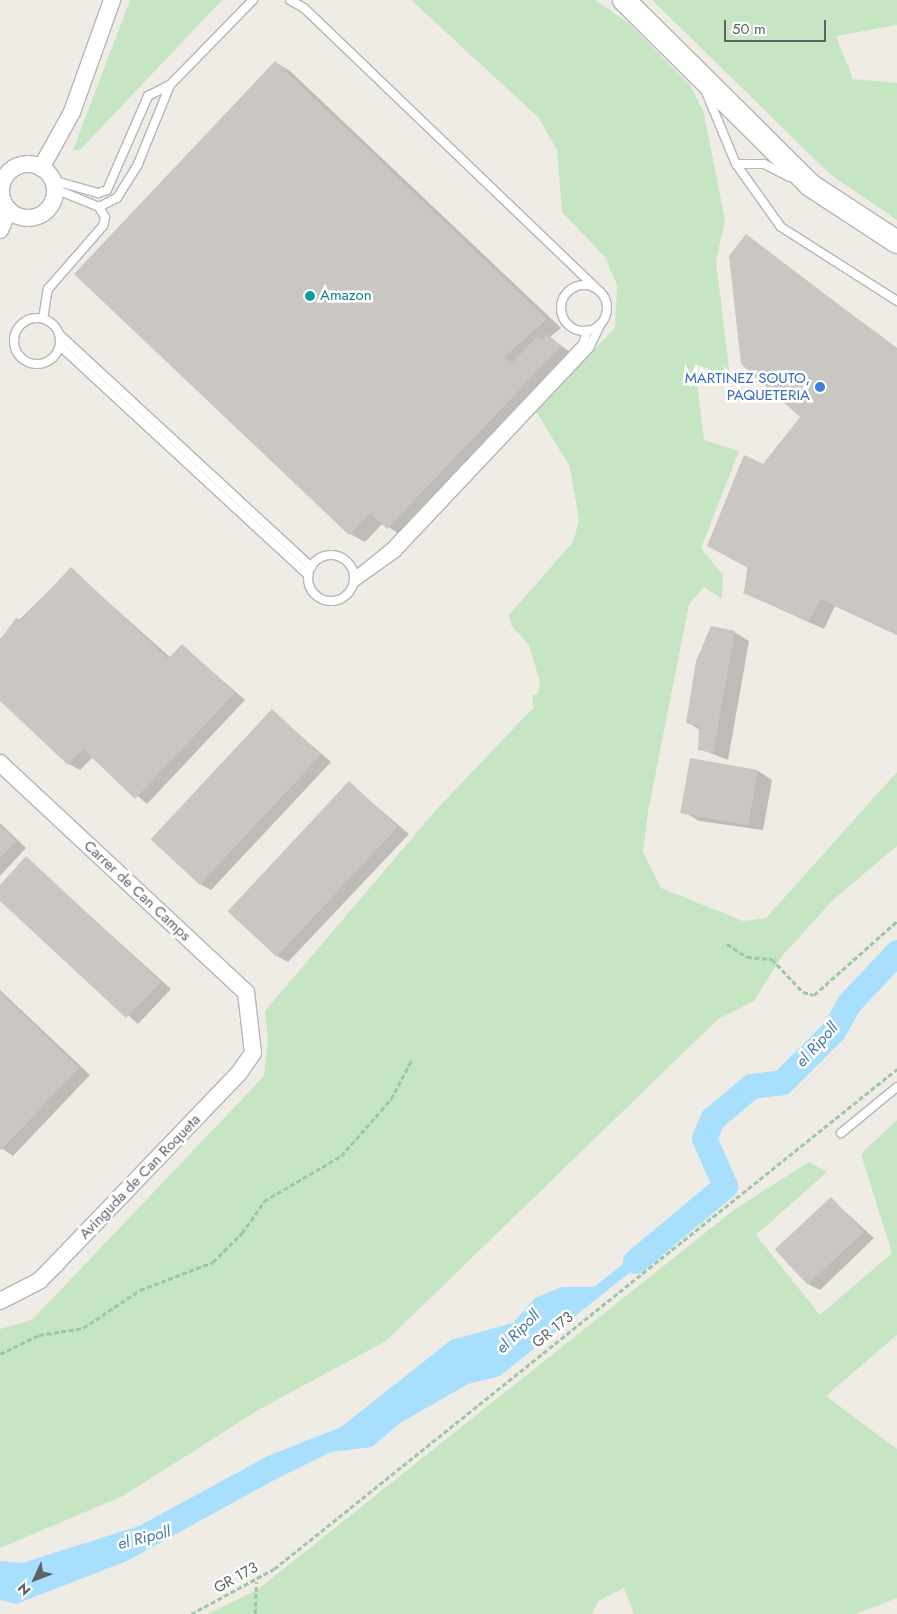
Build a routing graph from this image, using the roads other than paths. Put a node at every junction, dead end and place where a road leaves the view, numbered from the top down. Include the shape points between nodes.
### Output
1 (112, 0) edge
2 (253, 0) edge
3 (290, 0) edge
4 (624, 0) edge
5 (698, 69) junction
6 (170, 85) junction
7 (736, 164) junction
8 (41, 168) junction
9 (54, 185) junction
10 (0, 187) edge
11 (827, 199) junction
12 (99, 207) junction
13 (9, 210) junction
14 (0, 230) edge
15 (897, 242) edge
16 (595, 287) junction
17 (897, 301) edge
18 (43, 319) junction
19 (600, 325) junction
20 (587, 331) junction
21 (60, 335) junction
22 (60, 346) junction
23 (311, 567) junction
24 (308, 576) junction
25 (354, 579) junction
26 (0, 763) edge
27 (252, 1031) joint
28 (897, 1087) edge
29 (841, 1133) dead end
30 (0, 1301) edge

1 - 8 street via 72,112
2 - 6 lane
3 - 16 lane via 304,8
4 - 5 main road
5 - 7 lane
5 - 11 main road
6 - 9 lane via 148,96 107,190 98,193
6 - 12 lane via 125,187 108,206
7 - 11 lane via 764,164
7 - 17 lane via 781,227
8 - 9 street
8 - 10 street via 19,165 7,174
9 - 12 lane
9 - 13 street via 51,205 39,216 23,218
10 - 13 street
11 - 15 main road
12 - 18 lane via 105,217 102,226 48,289
13 - 14 street
16 - 19 lane via 607,305
16 - 20 lane via 573,287 561,304 567,324
18 - 21 lane
18 - 22 lane via 32,318 19,327 14,342 20,357 33,364 47,363
19 - 20 lane
19 - 25 lane via 589,348 396,553
20 - 25 lane via 583,344 390,548
21 - 22 lane
21 - 23 lane
22 - 24 lane
23 - 24 lane
23 - 25 lane via 319,558 334,555 348,562
24 - 25 lane via 314,594 327,601 347,596
26 - 27 street, Carrer de Can Camps via 246,992
27 - 30 street, Avinguda de Can Roqueta via 253,1053 239,1074 57,1263 38,1280
28 - 29 lane

